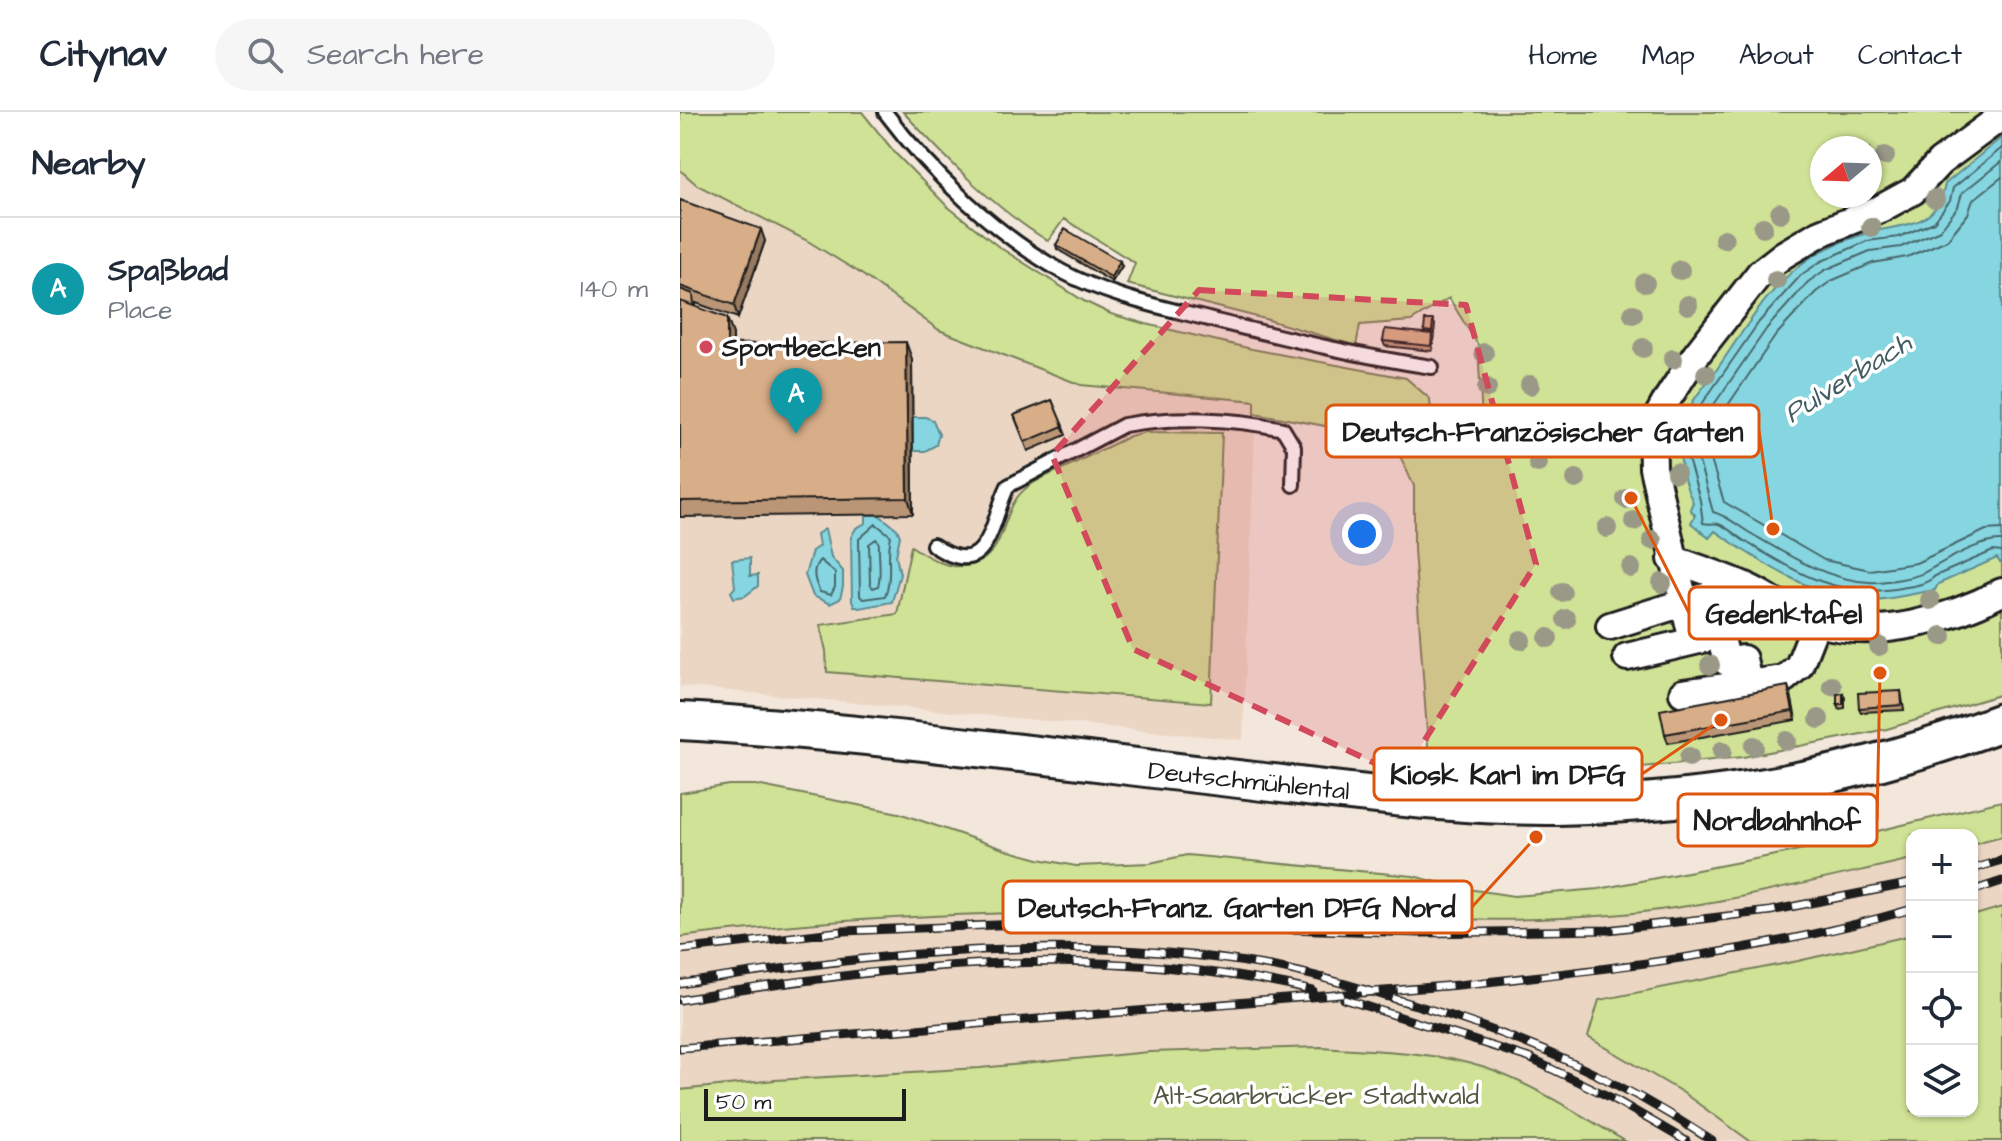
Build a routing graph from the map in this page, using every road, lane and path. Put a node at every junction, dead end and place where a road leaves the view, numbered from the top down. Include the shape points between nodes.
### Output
1 (885, 112) edge
2 (2002, 116) edge
3 (1432, 367) dead end
4 (1293, 485) dead end
5 (933, 545) dead end
6 (1672, 559) junction
7 (1746, 586) junction
8 (2002, 592) edge
9 (1683, 603) junction
10 (1816, 623) junction
11 (1610, 626) dead end
12 (1693, 641) junction
13 (1627, 657) dead end
14 (1748, 683) junction
15 (1683, 693) dead end
16 (680, 721) edge
17 (2002, 722) edge

1 - 3 lane via 950,184 1007,235 1061,271 1149,304 1331,350
2 - 6 street via 1940,162 1913,191 1783,255 1760,273 1696,355 1652,427 1653,468
4 - 5 lane via 1294,447 1283,429 1219,421 1124,425 1008,486 989,541 979,553 950,556
6 - 7 street
6 - 9 street
7 - 9 street
7 - 10 street
8 - 10 street via 1921,622 1852,629
9 - 11 street
9 - 12 street
10 - 14 street via 1799,666 1784,679
12 - 13 street
12 - 14 street via 1720,635 1727,662 1743,659
14 - 15 street
16 - 17 main road, Deutschmühlental via 1505,806 1676,799 1785,785 1906,756

